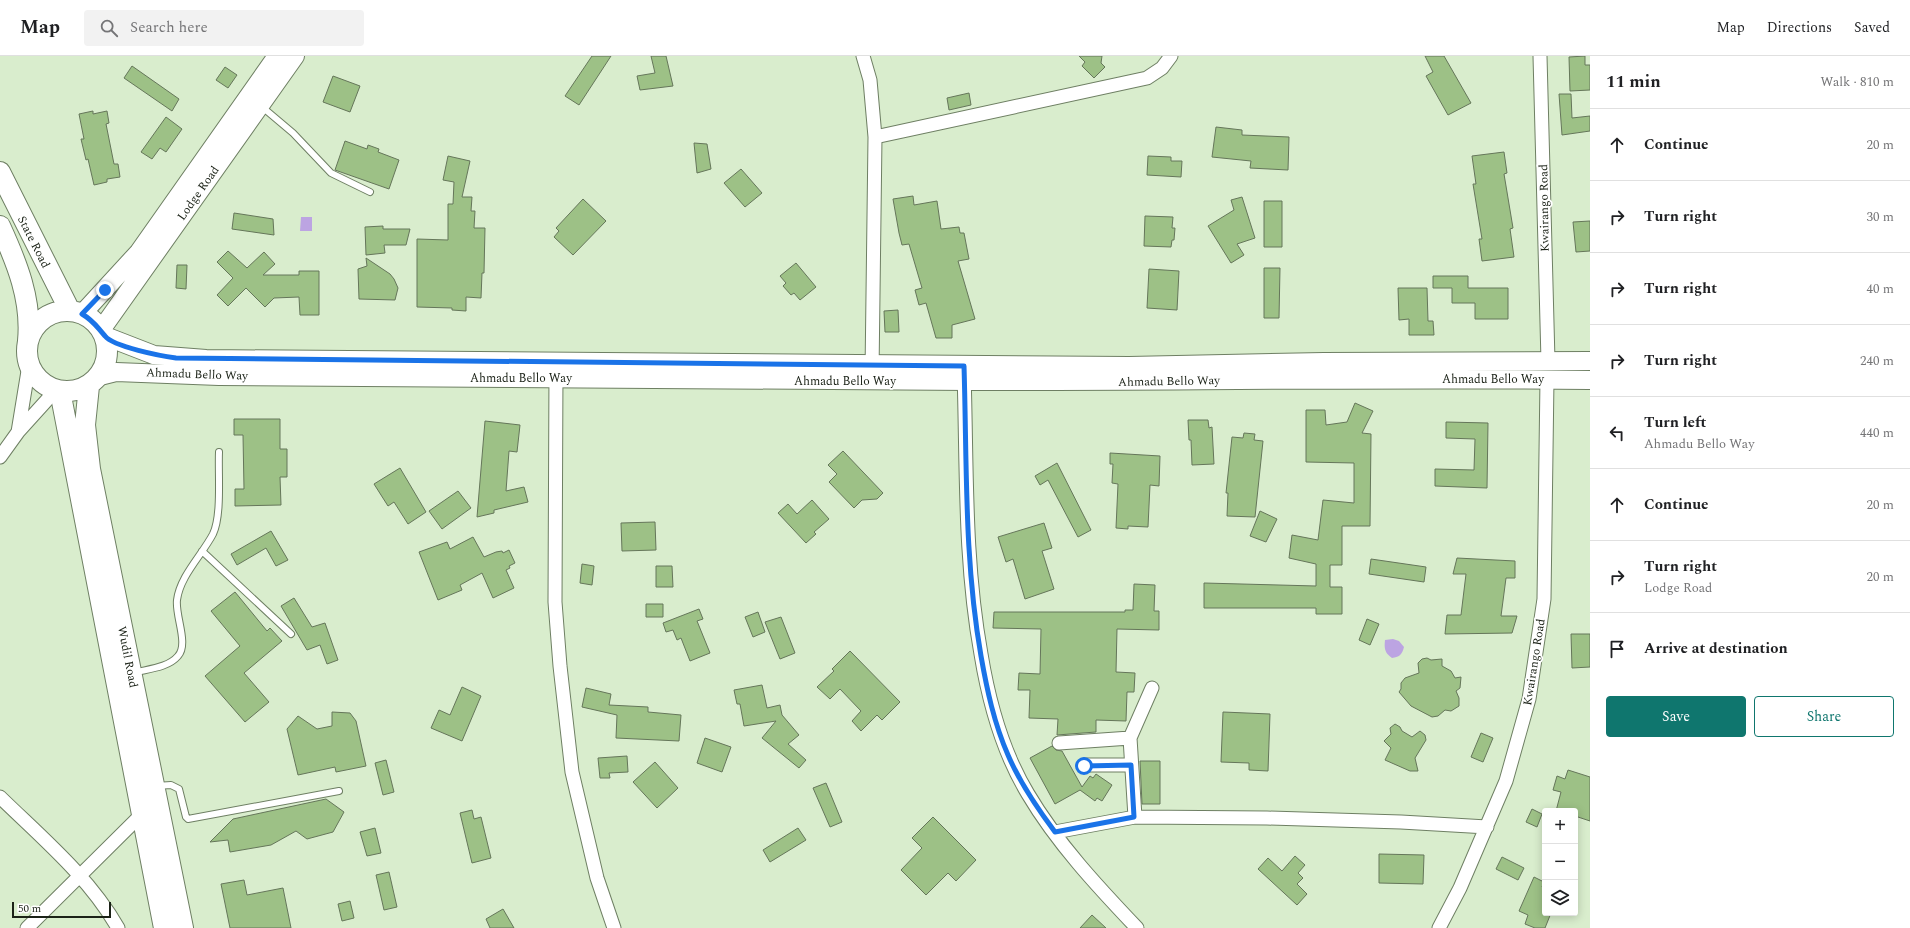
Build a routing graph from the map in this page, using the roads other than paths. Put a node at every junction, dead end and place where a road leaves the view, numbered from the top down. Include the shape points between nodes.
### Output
1 (277, 56) edge
2 (295, 56) edge
3 (863, 56) edge
4 (1171, 56) edge
5 (1540, 56) edge
6 (260, 105) junction
7 (875, 137) junction
8 (0, 172) edge
9 (370, 192) dead end
10 (0, 226) edge
11 (76, 312) junction
12 (103, 333) junction
13 (27, 344) junction
14 (1548, 360) junction
15 (1590, 361) edge
16 (29, 364) junction
17 (447, 370) junction
18 (556, 371) junction
19 (872, 373) junction
20 (964, 374) junction
21 (1547, 379) junction
22 (1590, 380) edge
23 (94, 381) junction
24 (58, 391) junction
25 (18, 432) junction
26 (219, 452) dead end
27 (0, 457) edge
28 (202, 551) junction
29 (291, 634) dead end
30 (132, 673) junction
31 (1152, 688) dead end
32 (1130, 738) junction
33 (1059, 743) dead end
34 (1131, 765) junction
35 (1084, 766) dead end
36 (339, 791) dead end
37 (0, 797) edge
38 (149, 801) junction
39 (1134, 817) junction
40 (1487, 827) junction
41 (1055, 832) junction
42 (80, 876) junction
43 (27, 928) edge
44 (118, 928) edge
45 (164, 928) edge
46 (183, 928) edge
47 (614, 928) edge
48 (1137, 928) edge
49 (1439, 928) edge

1 - 11 main road, Lodge Road via 139,252
2 - 6 main road, Lodge Road
3 - 7 street via 870,80
4 - 7 street via 1162,68 1147,78
5 - 14 street, Kwairango Road
6 - 9 lane via 293,133 331,173
6 - 12 main road, Lodge Road
7 - 19 street
8 - 11 main road, State Road
10 - 13 main road, State Road via 19,270 26,297 30,322
11 - 12 main road via 93,320
11 - 13 main road via 58,312 47,316 38,323
12 - 17 main road, Ahmadu Bello Way via 154,355 176,358
12 - 23 main road via 108,350 106,364
13 - 16 main road
14 - 15 main road, Ahmadu Bello Way
14 - 20 main road, Ahmadu Bello Way via 1129,366
16 - 24 main road via 35,376 45,385
16 - 25 street
17 - 18 main road, Ahmadu Bello Way
17 - 23 main road, Ahmadu Bello Way via 218,376 116,372
18 - 19 main road, Ahmadu Bello Way
18 - 47 street via 556,602 560,666 572,772 597,878
19 - 20 main road, Ahmadu Bello Way
20 - 21 main road, Ahmadu Bello Way
20 - 41 street via 966,516 974,616 989,700 1008,755 1028,794
21 - 22 main road, Ahmadu Bello Way
21 - 40 street, Kwairango Road via 1544,599 1529,700 1506,781
23 - 24 main road via 75,391
23 - 30 main road, Wudil Road via 85,411 86,444
24 - 25 street
24 - 38 main road, Wudil Road
25 - 27 street
26 - 28 lane via 217,518 213,533
28 - 29 lane
28 - 30 lane via 176,600 183,648 179,656 170,663
30 - 38 main road, Wudil Road
31 - 32 street
32 - 33 street
32 - 34 street
34 - 35 street
34 - 39 street
36 - 38 lane via 188,819 179,789 171,785
37 - 42 street
38 - 42 street
38 - 45 main road, Wudil Road
38 - 46 main road, Wudil Road
39 - 40 street via 1267,818
39 - 41 street
40 - 49 street, Kwairango Road
41 - 48 street via 1088,876
42 - 43 street
42 - 44 street via 106,906

